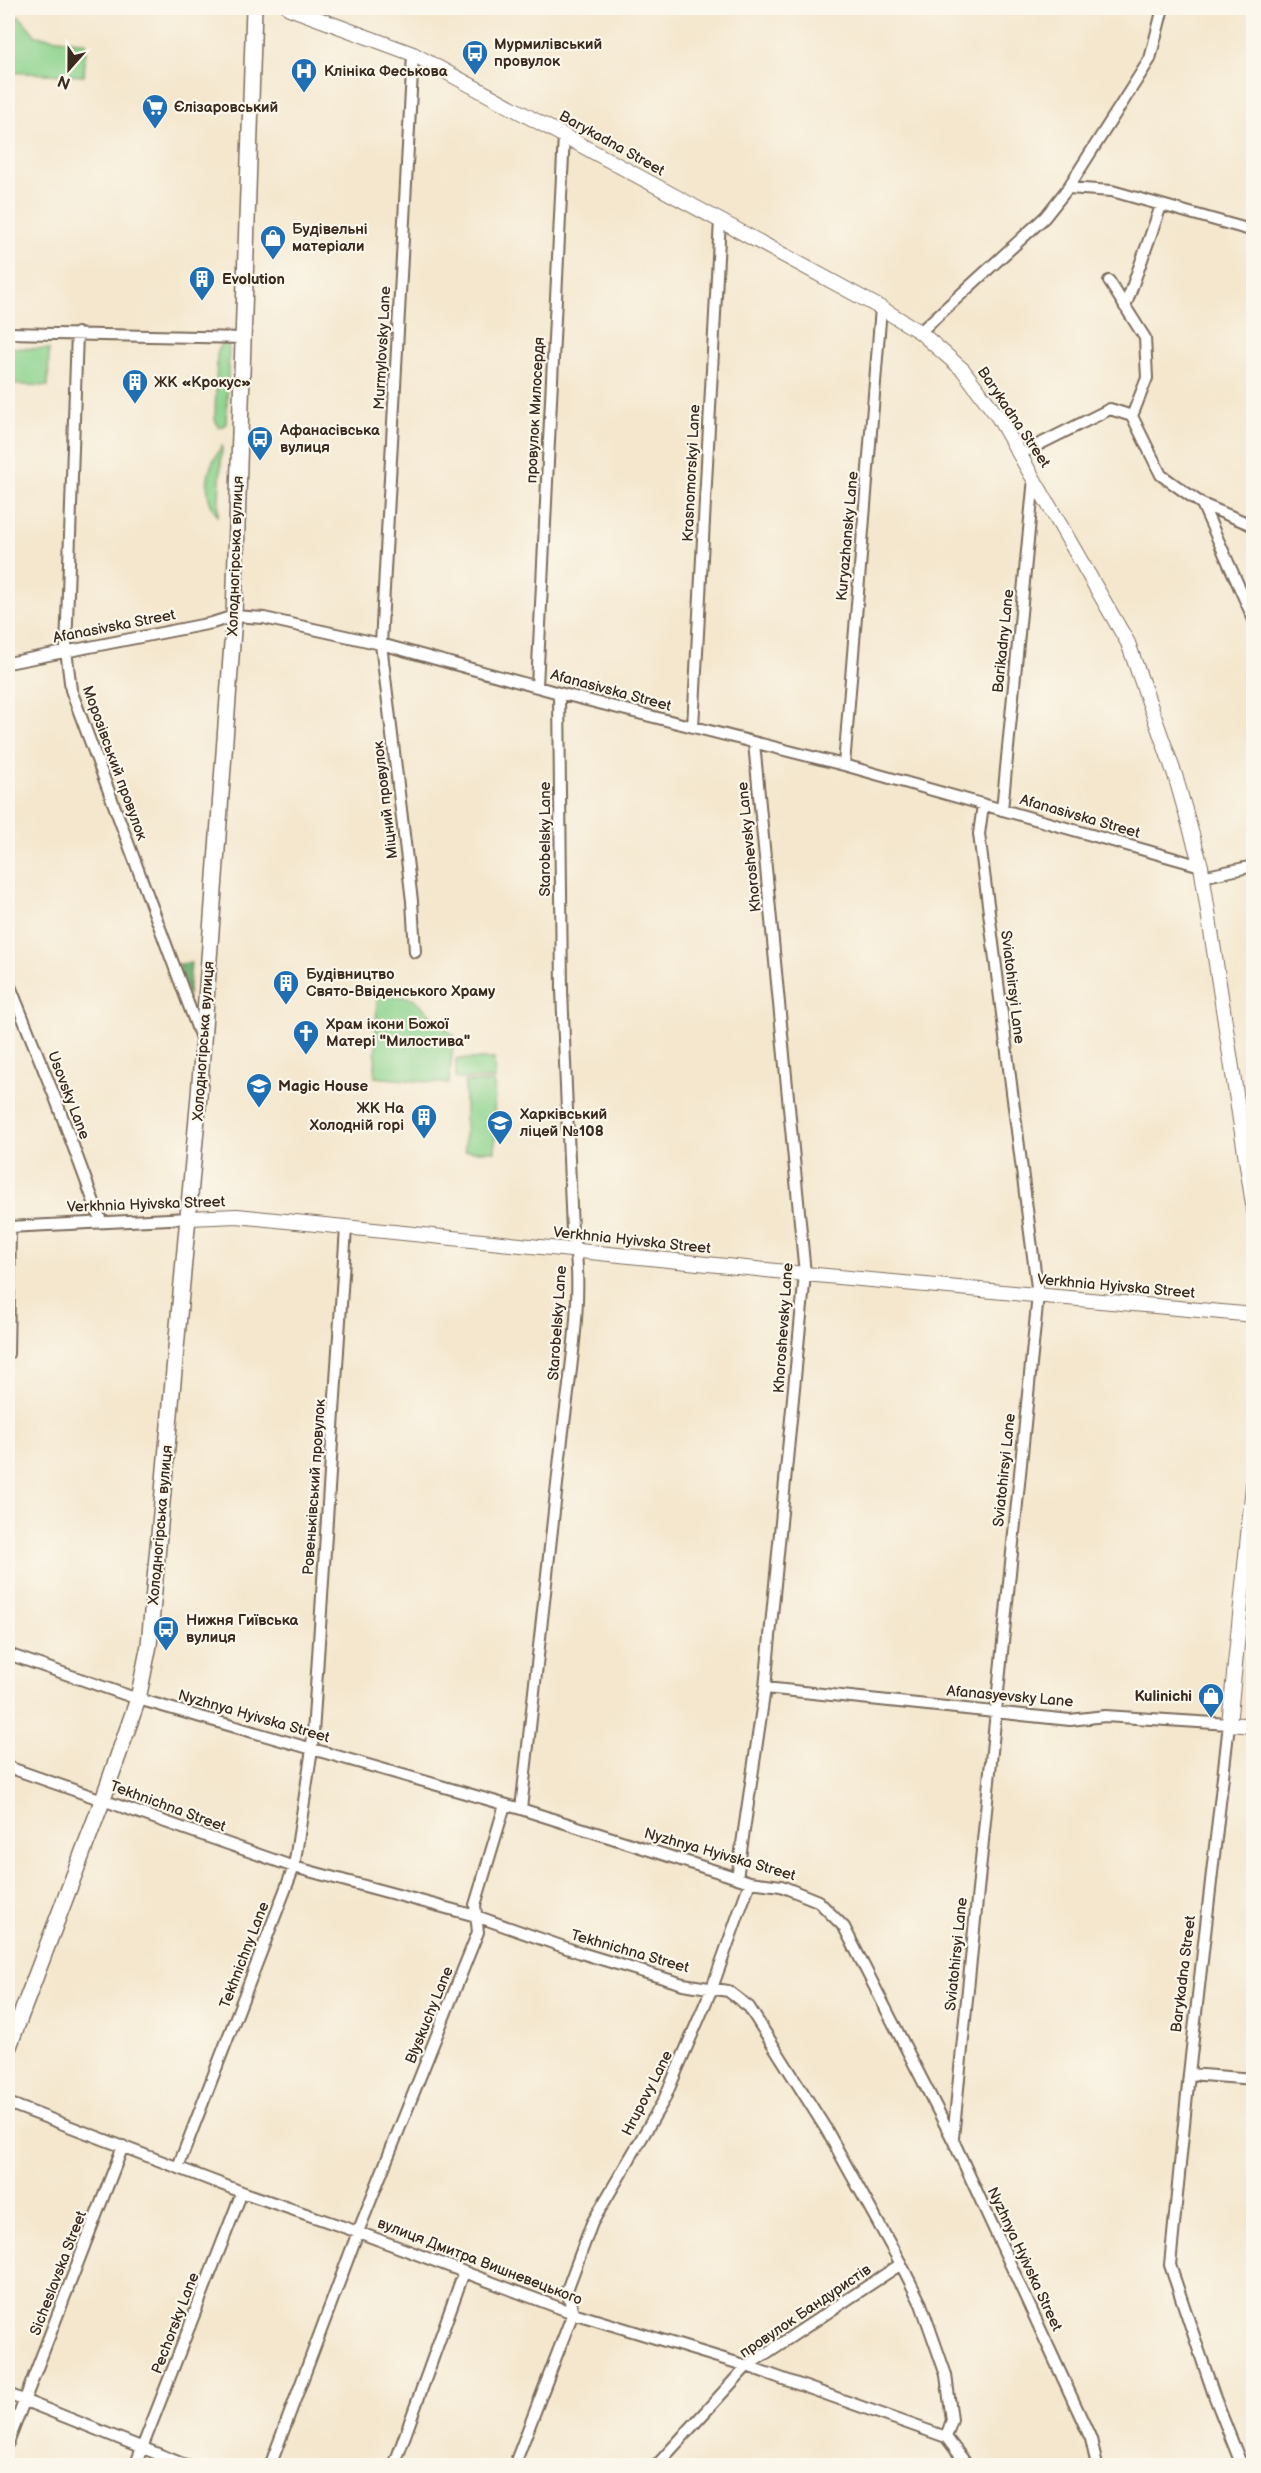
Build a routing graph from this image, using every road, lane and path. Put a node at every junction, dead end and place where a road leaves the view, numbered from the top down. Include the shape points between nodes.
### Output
1 (254, 8) edge
2 (289, 8) edge
3 (1163, 8) edge
4 (413, 54) junction
5 (564, 135) junction
6 (1068, 188) junction
7 (1161, 206) junction
8 (720, 220) junction
9 (1254, 231) edge
10 (1109, 281) dead end
11 (1125, 307) junction
12 (881, 308) junction
13 (920, 332) junction
14 (8, 333) edge
15 (77, 333) junction
16 (244, 338) junction
17 (1132, 416) junction
18 (1020, 454) junction
19 (1034, 476) junction
20 (1202, 504) junction
21 (1254, 526) edge
22 (234, 616) junction
23 (1254, 620) edge
24 (381, 644) junction
25 (66, 650) junction
26 (8, 663) edge
27 (537, 686) junction
28 (559, 693) junction
29 (693, 727) junction
30 (754, 743) junction
31 (844, 765) junction
32 (983, 806) junction
33 (1002, 810) junction
34 (1254, 866) edge
35 (1202, 871) junction
36 (415, 952) dead end
37 (8, 981) edge
38 (204, 1045) junction
39 (1254, 1211) edge
40 (189, 1218) junction
41 (100, 1221) junction
42 (9, 1227) edge
43 (346, 1228) junction
44 (577, 1252) junction
45 (805, 1274) junction
46 (1038, 1295) junction
47 (1254, 1315) edge
48 (8, 1354) edge
49 (1254, 1476) edge
50 (1252, 1506) edge
51 (8, 1654) edge
52 (765, 1688) junction
53 (138, 1699) junction
54 (995, 1711) junction
55 (1228, 1724) junction
56 (1254, 1726) edge
57 (312, 1749) junction
58 (8, 1767) edge
59 (103, 1799) junction
60 (505, 1805) junction
61 (521, 1809) junction
62 (294, 1867) junction
63 (737, 1878) junction
64 (750, 1882) junction
65 (476, 1916) junction
66 (712, 1988) junction
67 (8, 2049) edge
68 (1189, 2074) junction
69 (1254, 2079) edge
70 (8, 2103) edge
71 (953, 2140) junction
72 (123, 2146) junction
73 (178, 2167) junction
74 (242, 2192) junction
75 (358, 2232) junction
76 (901, 2264) junction
77 (464, 2272) junction
78 (567, 2290) junction
79 (547, 2303) junction
80 (573, 2313) junction
81 (747, 2366) junction
82 (8, 2394) edge
83 (24, 2401) junction
84 (946, 2437) junction
85 (8, 2443) edge
86 (143, 2447) junction
87 (658, 2465) edge
88 (135, 2466) edge
89 (188, 2466) edge
90 (270, 2466) edge
91 (394, 2466) edge
92 (514, 2466) edge
93 (968, 2466) edge
94 (1097, 2466) edge
95 (1242, 2466) edge

1 - 16 main road, Холодногірська вулиця
2 - 4 street, Barykadna Street
3 - 6 street via 1150,59
4 - 5 street, Barykadna Street
4 - 24 street, Murmylovsky Lane
5 - 8 street, Barykadna Street
5 - 27 street, провулок Милосердя
6 - 7 street via 1112,191
6 - 13 street via 1045,218
7 - 9 street
7 - 11 street
8 - 12 street, Barykadna Street
8 - 29 street, Krasnomorskyi Lane
10 - 11 street
11 - 17 street via 1145,338 1148,378
12 - 13 street, Barykadna Street
12 - 31 street, Kuryazhansky Lane
13 - 18 street, Barykadna Street via 963,370
14 - 15 street
15 - 16 street
15 - 25 street, Морозівський провулок
16 - 22 main road, Холодногірська вулиця
17 - 18 street via 1110,409
17 - 20 street via 1161,475
18 - 19 street, Barykadna Street
19 - 33 street, Barikadny Lane
19 - 35 street, Barykadna Street via 1128,643 1175,775
20 - 21 street
20 - 23 street
22 - 24 street, Afanasivska Street via 264,618
22 - 25 street, Afanasivska Street
22 - 38 main road, Холодногірська вулиця
24 - 27 street, Afanasivska Street
24 - 36 street, Міцний провулок
25 - 26 street, Afanasivska Street
25 - 38 street, Морозівський провулок via 71,690
27 - 28 street, Afanasivska Street
28 - 29 street, Afanasivska Street
28 - 44 street, Starobelsky Lane via 562,990 572,1231
29 - 30 street, Afanasivska Street
30 - 31 street, Afanasivska Street
30 - 45 street, Khoroshevsky Lane
31 - 32 street, Afanasivska Street
32 - 33 street, Afanasivska Street
32 - 46 street, Sviatohirsyi Lane via 979,834
33 - 35 street, Afanasivska Street
34 - 35 street, Afanasivska Street
35 - 39 street, Barykadna Street
37 - 41 street, Usovsky Lane
38 - 40 main road, Холодногірська вулиця
40 - 41 street, Verkhnia Hyivska Street
40 - 43 street, Verkhnia Hyivska Street via 237,1216
40 - 53 main road, Холодногірська вулиця via 148,1645
41 - 42 street, Verkhnia Hyivska Street
42 - 48 street
43 - 44 street, Verkhnia Hyivska Street
43 - 57 street, Ровеньківський провулок
44 - 45 street, Verkhnia Hyivska Street
44 - 61 street, Starobelsky Lane via 572,1350
45 - 46 street, Verkhnia Hyivska Street
45 - 52 street, Khoroshevsky Lane
46 - 47 street, Verkhnia Hyivska Street
46 - 54 street, Sviatohirsyi Lane
49 - 50 street, Barykadna Street
50 - 55 street, Barykadna Street
51 - 53 street, Nyzhnya Hyivska Street
52 - 54 street, Afanasyevsky Lane
52 - 63 street, Khoroshevsky Lane
53 - 57 street, Nyzhnya Hyivska Street
53 - 59 main road, Холодногірська вулиця
54 - 55 street, Afanasyevsky Lane via 1070,1720 1105,1716
54 - 71 street, Sviatohirsyi Lane
55 - 56 street, Afanasyevsky Lane
55 - 68 street, Barykadna Street
57 - 60 street, Nyzhnya Hyivska Street
57 - 62 street, Tekhnichny Lane
58 - 59 street, Tekhnichna Street
59 - 62 street, Tekhnichna Street
59 - 67 main road, Холодногірська вулиця
60 - 61 street, Nyzhnya Hyivska Street
60 - 65 street, Blyskuchy Lane via 475,1905
61 - 63 street, Nyzhnya Hyivska Street
62 - 65 street, Tekhnichna Street
62 - 73 street, Tekhnichny Lane
63 - 64 street, Nyzhnya Hyivska Street
64 - 66 street, Hrupovy Lane
64 - 71 street, Nyzhnya Hyivska Street via 781,1886 818,1901 844,1928
65 - 66 street, Tekhnichna Street via 581,1953
65 - 75 street, Blyskuchy Lane via 478,1932
66 - 76 street, Tekhnichna Street via 728,1991 749,2007 826,2129
66 - 78 street, Hrupovy Lane via 664,2100 592,2223
68 - 69 street
68 - 95 street, Barykadna Street via 1170,2265
70 - 72 street, вулиця Дмитра Вишневецького
71 - 94 street, Nyzhnya Hyivska Street via 1091,2439
72 - 73 street, вулиця Дмитра Вишневецького
72 - 83 street, Sicheslavska Street
73 - 74 street, вулиця Дмитра Вишневецького
74 - 75 street, вулиця Дмитра Вишневецького
74 - 86 street, Pechorsky Lane
75 - 77 street, вулиця Дмитра Вишневецького
75 - 90 street, Blyskuchy Lane
76 - 81 street, провулок Бандуристів
76 - 84 street, Tekhnichna Street via 921,2304 946,2375 952,2420
77 - 79 street, вулиця Дмитра Вишневецького
77 - 91 street
78 - 79 street
78 - 80 street
79 - 80 street, вулиця Дмитра Вишневецького
80 - 81 street, вулиця Дмитра Вишневецького
80 - 92 street
81 - 84 street, вулиця Дмитра Вишневецького
81 - 87 street, провулок Бандуристів
82 - 83 street
83 - 85 street, Sicheslavska Street
83 - 86 street
84 - 93 street
86 - 88 street, Pechorsky Lane
86 - 89 street

